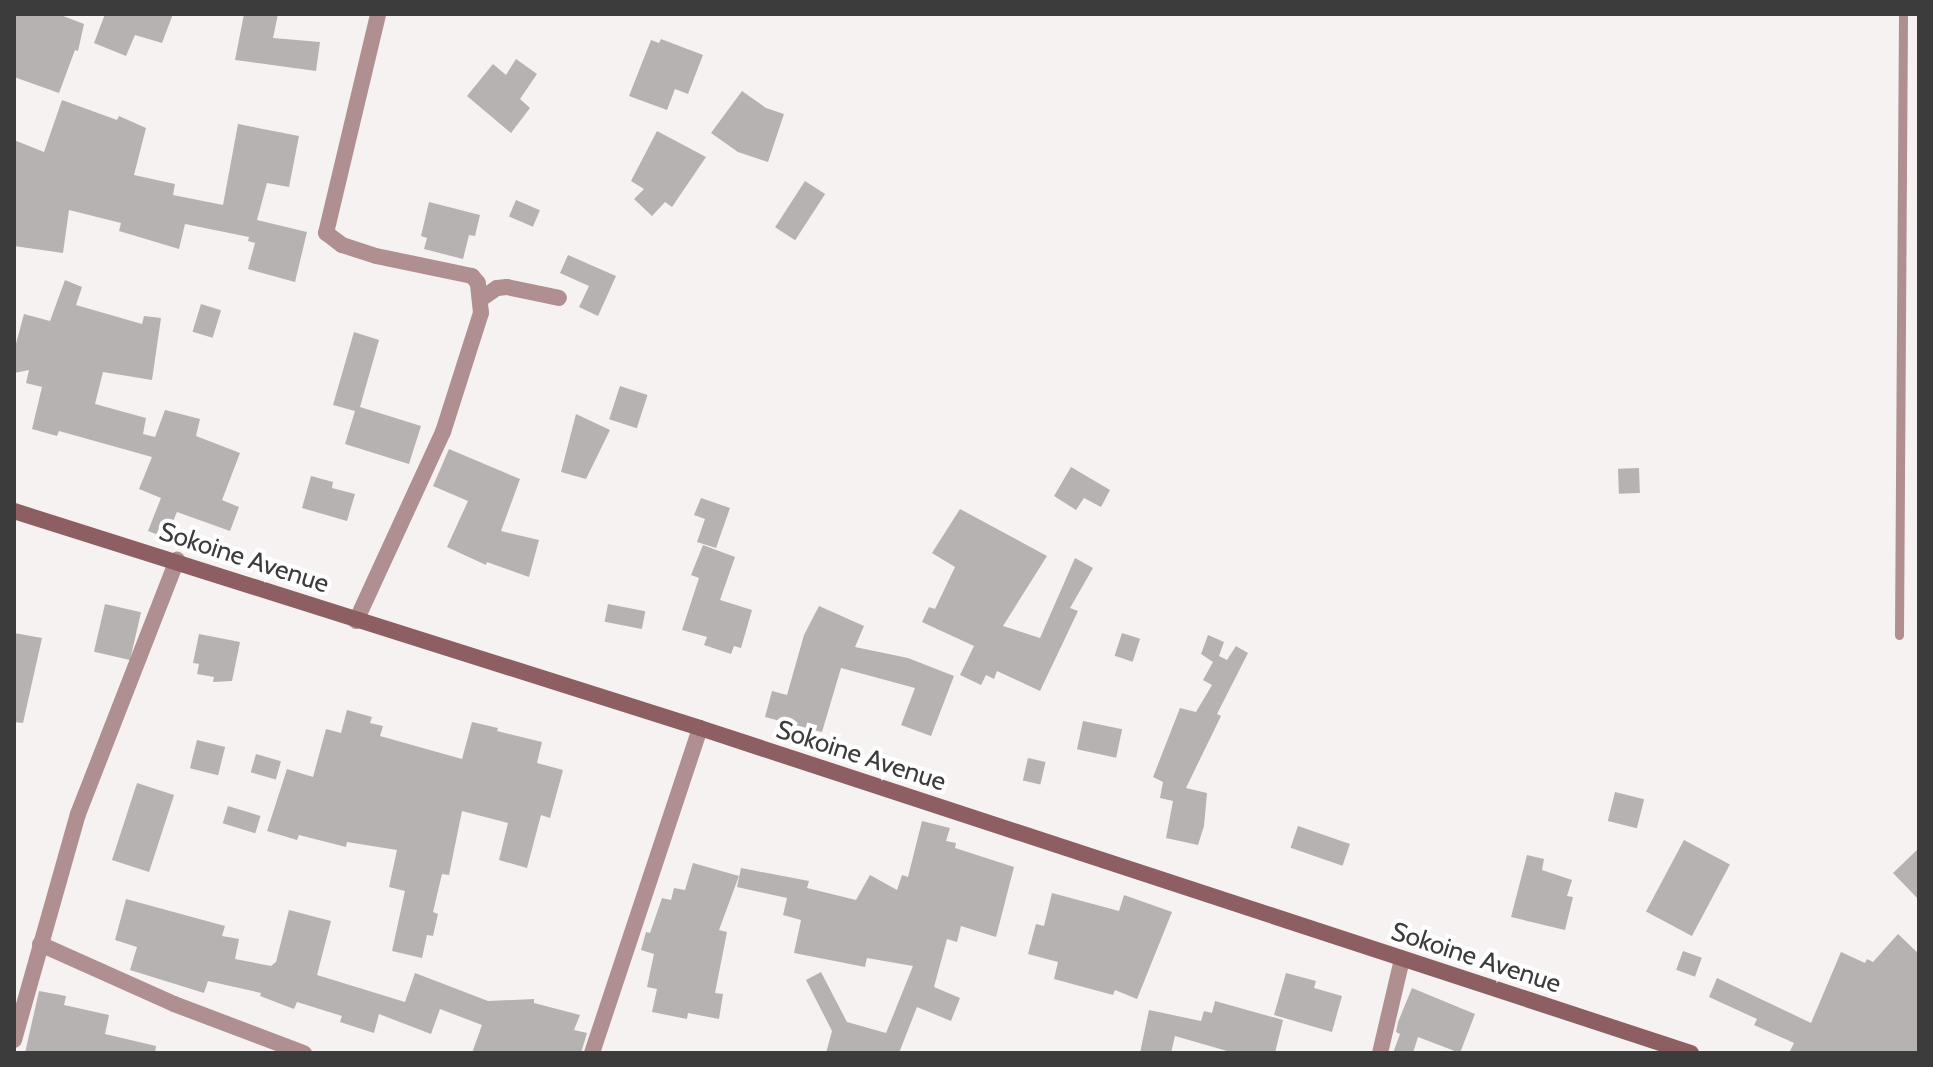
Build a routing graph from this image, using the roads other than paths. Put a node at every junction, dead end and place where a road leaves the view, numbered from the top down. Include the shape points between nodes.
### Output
1 (1903, 14) edge
2 (378, 15) edge
3 (559, 298) dead end
4 (481, 299) junction
5 (14, 511) edge
6 (177, 560) junction
7 (356, 621) junction
8 (1899, 635) dead end
9 (700, 728) junction
10 (40, 944) junction
11 (1402, 959) junction
12 (14, 1040) edge
13 (304, 1053) edge
14 (592, 1053) edge
15 (1380, 1053) edge
16 (1691, 1053) edge

1 - 8 lane
2 - 4 street via 326,233 342,245 376,256 472,276
3 - 4 street via 507,287
4 - 7 street via 478,327 443,432
5 - 6 street, Sokoine Avenue
6 - 7 street, Sokoine Avenue
6 - 10 street via 78,814
7 - 9 street, Sokoine Avenue
9 - 11 street, Sokoine Avenue
9 - 14 street
10 - 12 street
10 - 13 street via 174,1004
11 - 15 street
11 - 16 street, Sokoine Avenue

